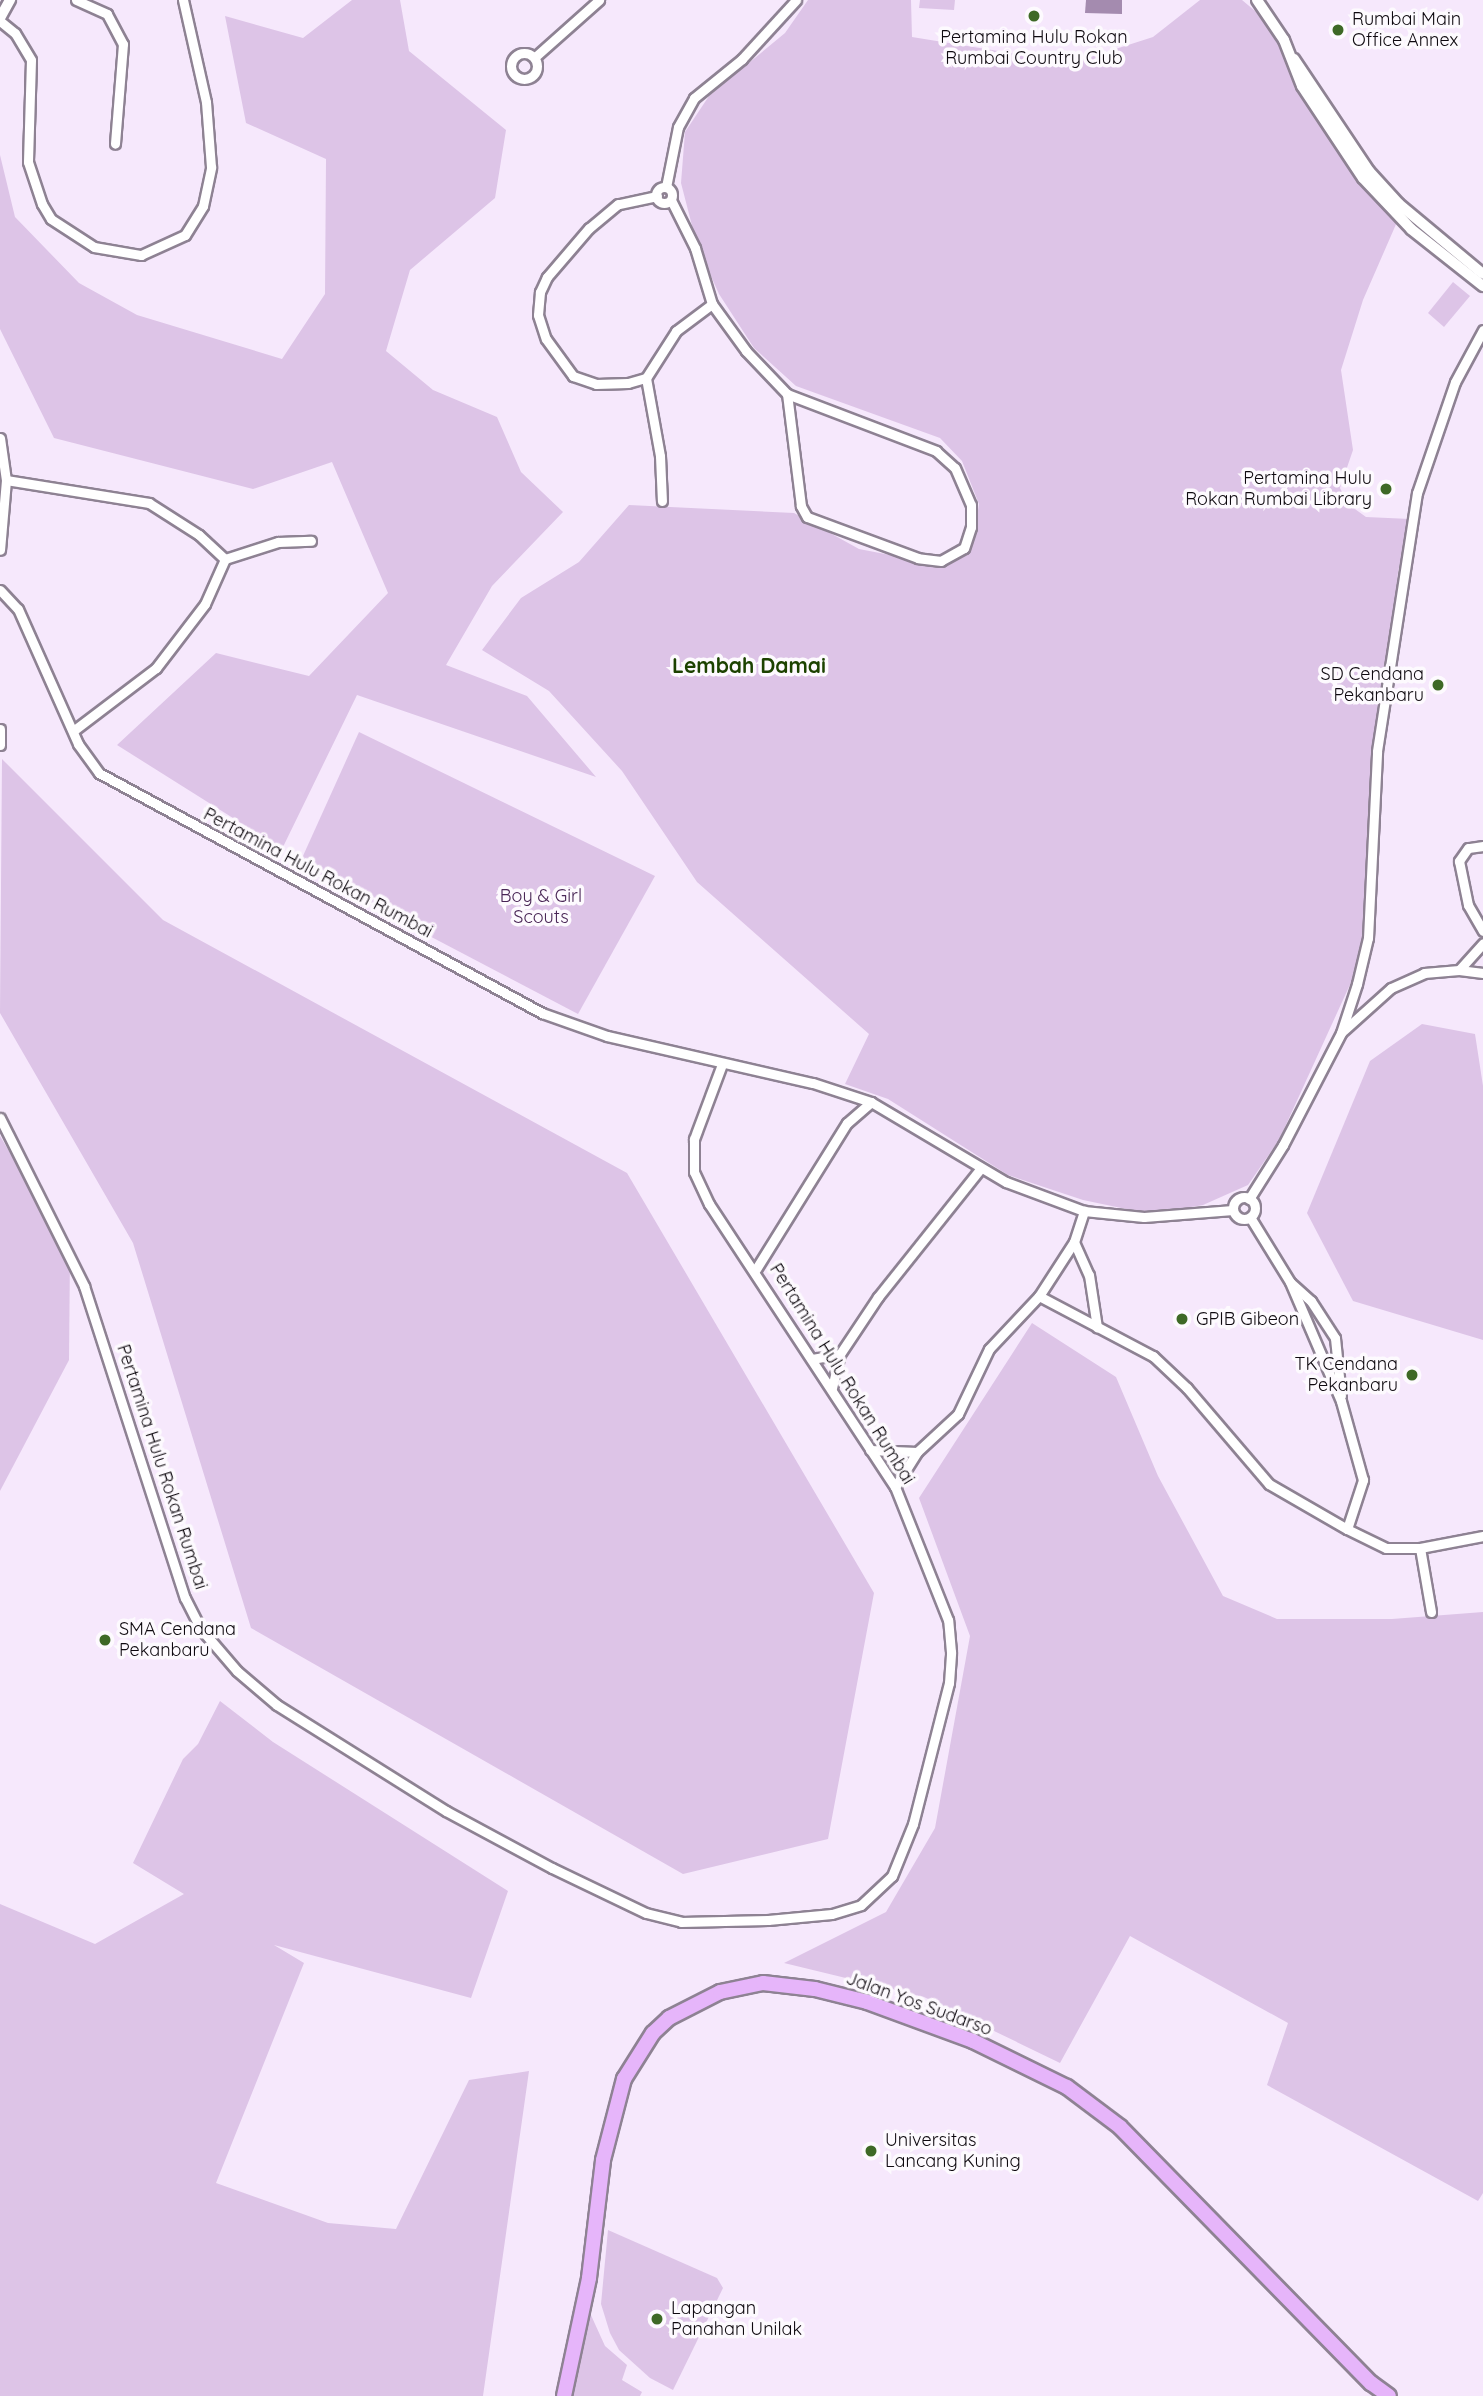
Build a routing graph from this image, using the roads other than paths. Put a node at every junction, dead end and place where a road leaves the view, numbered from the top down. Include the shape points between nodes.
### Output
1 (10, 0) edge
2 (76, 0) edge
3 (183, 0) edge
4 (599, 0) edge
5 (796, 0) edge
6 (1256, 0) edge
7 (0, 20) edge
8 (535, 57) dead end
9 (1294, 60) junction
10 (115, 145) dead end
11 (666, 187) junction
12 (657, 196) junction
13 (671, 200) junction
14 (1483, 274) edge
15 (1483, 286) edge
16 (712, 304) junction
17 (1483, 330) edge
18 (646, 378) junction
19 (787, 394) junction
20 (0, 438) edge
21 (6, 480) junction
22 (662, 501) dead end
23 (311, 541) dead end
24 (0, 550) edge
25 (225, 559) junction
26 (0, 590) edge
27 (0, 729) edge
28 (73, 731) junction
29 (0, 744) edge
30 (1483, 846) edge
31 (1483, 932) edge
32 (1483, 943) edge
33 (1459, 970) junction
34 (1483, 974) edge
35 (1341, 1033) junction
36 (722, 1064) junction
37 (871, 1102) junction
38 (0, 1118) edge
39 (981, 1168) junction
40 (1250, 1199) junction
41 (1233, 1210) junction
42 (1084, 1211) junction
43 (1250, 1217) junction
44 (1074, 1242) junction
45 (756, 1269) junction
46 (1290, 1282) junction
47 (1039, 1296) junction
48 (1097, 1327) junction
49 (840, 1354) junction
50 (812, 1359) junction
51 (832, 1388) junction
52 (1341, 1401) junction
53 (870, 1450) junction
54 (917, 1452) junction
55 (895, 1487) junction
56 (1347, 1529) junction
57 (1483, 1536) edge
58 (1420, 1548) junction
59 (1430, 1612) dead end
60 (564, 2396) edge
61 (1389, 2396) edge

1 - 7 street
2 - 10 street via 107,14 123,44
3 - 7 street via 206,102 211,167 203,206 185,235 141,255 125,256 88,244 51,219 28,162 31,60 16,33
4 - 8 street
5 - 11 street via 742,59 694,98 678,127
6 - 9 street
9 - 14 street via 1369,171 1399,204
9 - 15 street via 1302,86 1363,178 1411,229
11 - 12 street
11 - 13 street via 672,192
12 - 13 street via 662,203
12 - 18 street via 618,204 562,259 540,292 538,315 546,340 573,376 596,384
13 - 16 street via 695,248
16 - 18 street via 676,331
16 - 19 street via 746,351
17 - 35 street via 1455,382 1417,493 1377,751 1368,939
18 - 22 street via 660,456
19 - 19 street via 947,459 971,505 971,527 964,548 941,561 918,558 807,517 797,481
20 - 21 street
21 - 24 street
21 - 25 street via 149,503 199,535
23 - 25 street via 278,542
25 - 28 street via 205,604 156,668
26 - 28 street, Pertamina Hulu Rokan Rumbai via 18,609 35,641
27 - 29 street
28 - 36 street, Pertamina Hulu Rokan Rumbai via 87,762 119,787 542,1013 607,1036
30 - 31 street via 1468,848 1459,861 1468,905
32 - 33 street
33 - 34 street
33 - 35 street via 1424,973 1391,988
35 - 40 street
36 - 37 street, Pertamina Hulu Rokan Rumbai via 813,1083
36 - 45 street, Pertamina Hulu Rokan Rumbai via 694,1139 694,1172 709,1204
37 - 39 street, Pertamina Hulu Rokan Rumbai
37 - 45 street via 847,1123
38 - 55 street, Pertamina Hulu Rokan Rumbai via 84,1286 173,1565 201,1629 215,1647 277,1705 446,1811 646,1913 704,1923 832,1914 861,1905 892,1876 916,1812 949,1683 951,1652 948,1620
39 - 42 street, Pertamina Hulu Rokan Rumbai via 1042,1198
39 - 49 street via 906,1259
40 - 41 street via 1238,1199
40 - 43 street via 1255,1208
41 - 42 street, Pertamina Hulu Rokan Rumbai via 1144,1217
41 - 43 street via 1240,1218
42 - 44 street
43 - 46 street
44 - 47 street
44 - 48 street via 1089,1275
45 - 50 street, Pertamina Hulu Rokan Rumbai
46 - 52 street
46 - 52 street via 1311,1301 1335,1338
47 - 48 street
47 - 54 street via 989,1349 958,1415
48 - 56 street via 1153,1356 1187,1388 1269,1484
49 - 50 street
49 - 51 street
50 - 51 street, Pertamina Hulu Rokan Rumbai
51 - 53 street, Pertamina Hulu Rokan Rumbai
52 - 56 street via 1363,1480
53 - 54 street
53 - 55 street, Pertamina Hulu Rokan Rumbai
54 - 55 street
56 - 58 street via 1386,1548
57 - 58 street
58 - 59 street
60 - 61 main road, Jalan Yos Sudarso via 589,2278 603,2160 624,2079 653,2033 669,2018 720,1992 763,1983 867,2002 973,2041 1067,2087 1120,2127 1371,2383

